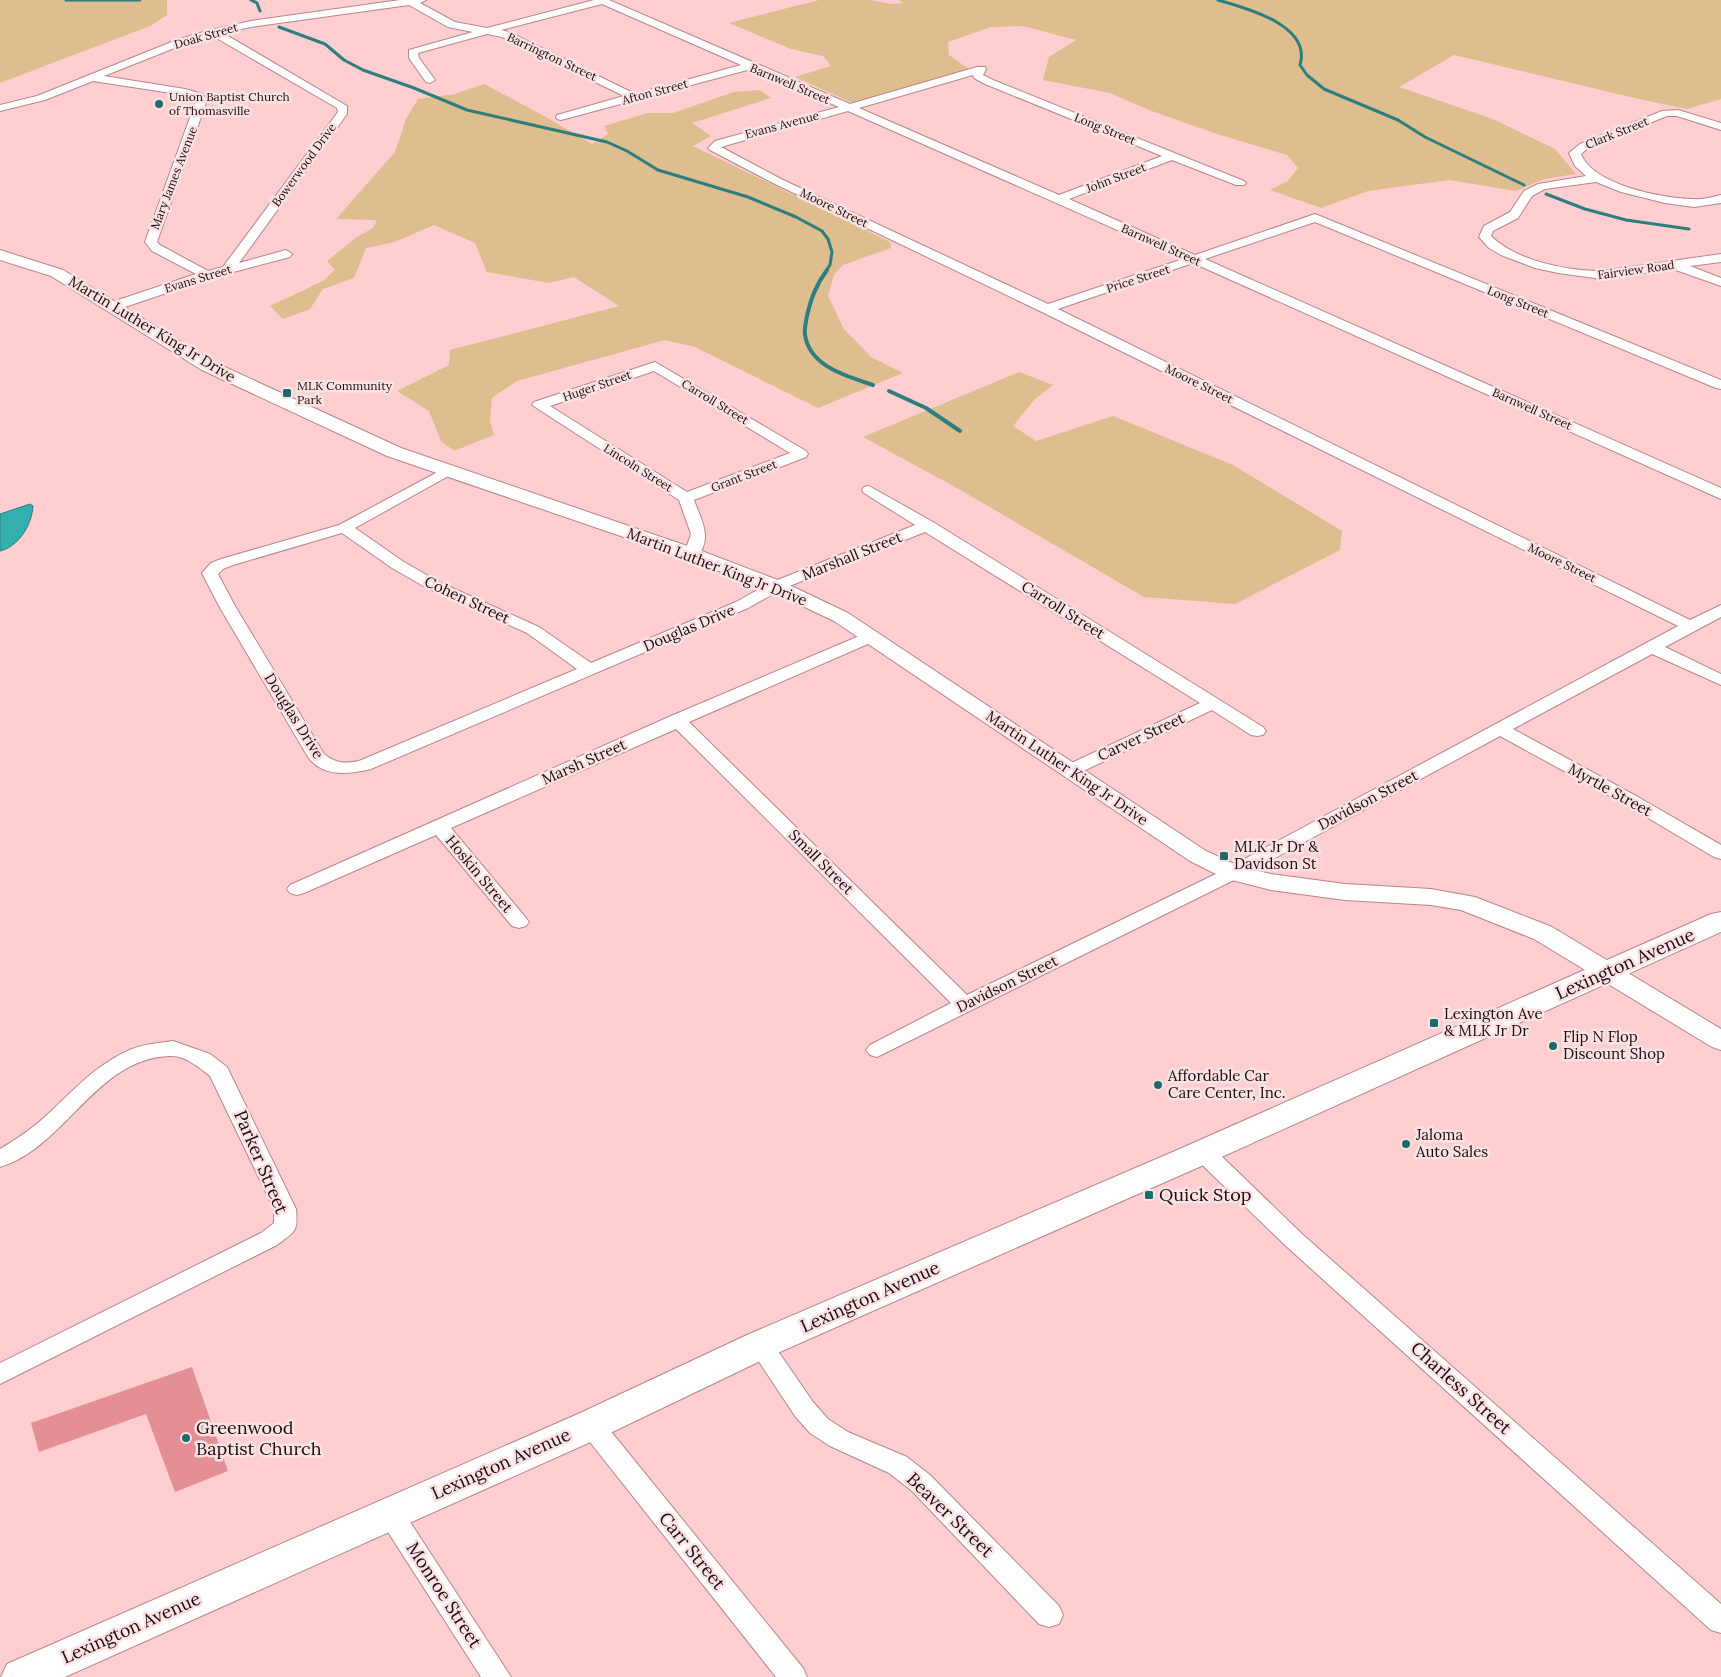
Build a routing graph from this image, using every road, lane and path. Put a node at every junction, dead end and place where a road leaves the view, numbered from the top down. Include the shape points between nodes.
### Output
1 (601, 0) edge
2 (416, 1) edge
3 (484, 31) junction
4 (214, 32) junction
5 (749, 66) junction
6 (981, 69) joint
7 (94, 78) junction
8 (430, 80) dead end
9 (636, 98) junction
10 (0, 108) edge
11 (846, 108) junction
12 (561, 118) dead end
13 (1721, 127) edge
14 (719, 142) joint
15 (1172, 156) junction
16 (1597, 178) junction
17 (1240, 183) dead end
18 (1060, 199) junction
19 (1721, 200) edge
20 (1315, 218) joint
21 (286, 254) dead end
22 (0, 255) edge
23 (1721, 258) edge
24 (1194, 260) junction
25 (1674, 264) junction
26 (227, 270) junction
27 (207, 275) junction
28 (1721, 282) edge
29 (111, 307) junction
30 (1047, 309) junction
31 (655, 366) joint
32 (1720, 383) edge
33 (539, 406) joint
34 (802, 454) joint
35 (447, 471) junction
36 (870, 490) dead end
37 (1721, 494) edge
38 (686, 498) junction
39 (928, 525) junction
40 (344, 528) junction
41 (692, 554) junction
42 (776, 586) junction
43 (1721, 610) edge
44 (1690, 626) junction
45 (871, 636) junction
46 (1651, 647) junction
47 (590, 670) junction
48 (1721, 680) edge
49 (1211, 704) junction
50 (677, 720) junction
51 (1499, 729) junction
52 (1256, 731) dead end
53 (1071, 770) junction
54 (439, 826) junction
55 (1721, 853) edge
56 (1233, 873) junction
57 (297, 889) dead end
58 (1721, 921) edge
59 (519, 922) dead end
60 (1607, 973) junction
61 (965, 1004) junction
62 (1721, 1041) edge
63 (877, 1050) dead end
64 (1203, 1152) junction
65 (0, 1159) edge
66 (760, 1345) junction
67 (0, 1374) edge
68 (590, 1424) junction
69 (390, 1513) junction
70 (1049, 1615) dead end
71 (1721, 1621) edge
72 (21, 1677) edge
73 (497, 1677) edge
74 (793, 1677) edge

1 - 3 street
1 - 5 street, Barnwell Street
2 - 3 street, Barrington Street via 452,25
2 - 4 street, Doak Street
3 - 8 street via 413,52
3 - 9 street, Barrington Street via 505,34
4 - 7 street, Doak Street
4 - 26 street, Bowerwood Drive via 342,106 343,112
5 - 9 street, Afton Street
5 - 11 street, Barnwell Street
6 - 11 street, Evans Avenue
6 - 15 street, Long Street via 978,74 981,78
7 - 10 street, Doak Street via 41,98
7 - 27 street, Mary James Avenue via 185,92 202,100 151,242
9 - 12 street, Afton Street
11 - 14 street, Evans Avenue
11 - 18 street, Barnwell Street
13 - 16 street, Clark Street via 1678,113 1666,113 1578,149 1575,160
14 - 30 street, Moore Street via 714,148 727,155
15 - 17 street, Long Street
15 - 18 street, John Street
16 - 19 street via 1637,193 1672,200 1694,203
16 - 25 street, Fairview Road via 1534,190 1514,216 1488,229 1485,236 1492,244 1514,254 1573,274 1602,275
18 - 24 street, Barnwell Street
20 - 24 street, Price Street
20 - 32 street, Long Street
21 - 26 street, Evans Street
22 - 29 street, Martin Luther King Jr Drive via 57,273
23 - 25 street, Fairview Road
24 - 30 street, Price Street
24 - 37 street, Barnwell Street
25 - 28 street
26 - 27 street, Evans Street
27 - 29 street, Evans Street
29 - 35 street, Martin Luther King Jr Drive via 217,370 394,452
30 - 44 street, Moore Street
31 - 33 street, Huger Street
31 - 34 street, Carroll Street
33 - 38 street, Lincoln Street
34 - 38 street, Grant Street
35 - 40 street, Douglas Drive
35 - 41 street, Martin Luther King Jr Drive
36 - 39 street, Carroll Street
38 - 41 street, Lincoln Street via 699,534
39 - 42 street, Marshall Street
39 - 49 street, Carroll Street
40 - 47 street, Cohen Street via 433,585 551,641
40 - 47 street, Douglas Drive via 227,562 210,573 317,757 325,764 351,769 365,765
41 - 42 street, Martin Luther King Jr Drive
42 - 45 street, Martin Luther King Jr Drive via 841,617
42 - 47 street, Douglas Drive via 742,605
43 - 44 street, Davidson Street
44 - 46 street, Davidson Street
45 - 50 street, Marsh Street
45 - 53 street, Martin Luther King Jr Drive
46 - 48 street
46 - 51 street, Davidson Street
49 - 52 street, Carroll Street
49 - 53 street, Carver Street
50 - 54 street, Marsh Street
50 - 61 street, Small Street
51 - 55 street, Myrtle Street
51 - 56 street, Davidson Street
53 - 56 street, Martin Luther King Jr Drive via 1198,856
54 - 57 street, Marsh Street
54 - 59 street, Hoskin Street
56 - 60 street, Martin Luther King Jr Drive via 1313,888 1431,897 1466,903 1543,933
56 - 61 street, Davidson Street
58 - 60 main road, Lexington Avenue
60 - 62 street, Martin Luther King Jr Drive
60 - 64 main road, Lexington Avenue
61 - 63 street, Davidson Street
64 - 66 main road, Lexington Avenue
64 - 71 street, Charless Street via 1294,1240
65 - 67 street, Parker Street via 54,1121 86,1088 112,1068 140,1054 173,1048 203,1059 219,1072 285,1209 286,1226 269,1240
66 - 68 main road, Lexington Avenue
66 - 70 street, Beaver Street via 819,1426 839,1439 898,1465 921,1483
68 - 69 main road, Lexington Avenue
68 - 74 street, Carr Street
69 - 72 main road, Lexington Avenue
69 - 73 street, Monroe Street

